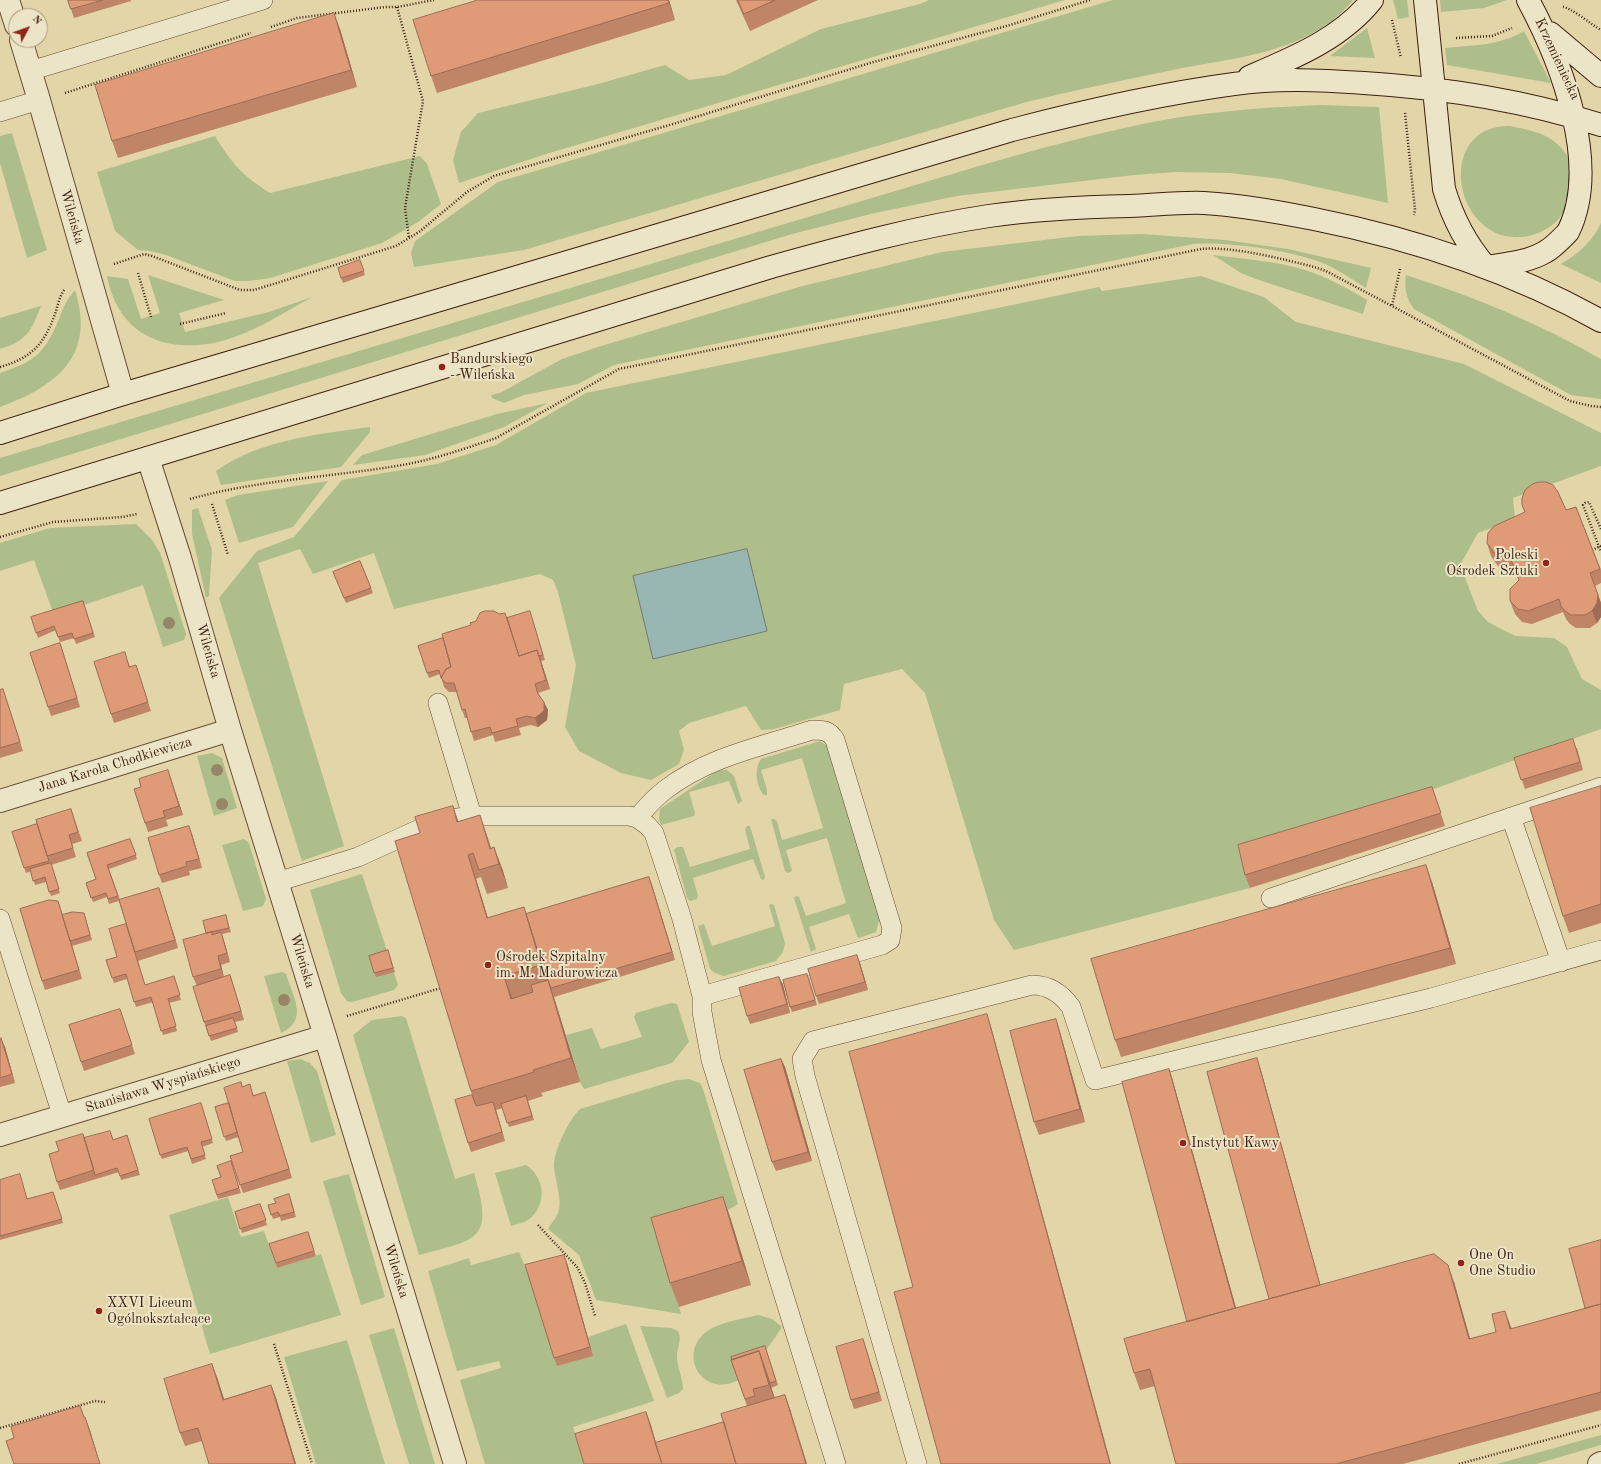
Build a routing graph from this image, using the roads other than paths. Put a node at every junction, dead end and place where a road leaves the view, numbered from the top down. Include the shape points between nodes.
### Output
1 (263, 0) edge
2 (1372, 0) edge
3 (1425, 0) edge
4 (1528, 0) edge
5 (1543, 27) junction
6 (23, 48) edge
7 (30, 71) junction
8 (1601, 76) edge
9 (1234, 84) junction
10 (1434, 88) junction
11 (40, 100) junction
12 (0, 112) edge
13 (1593, 122) edge
14 (1486, 267) junction
15 (1601, 321) edge
16 (123, 394) junction
17 (0, 433) edge
18 (148, 458) junction
19 (0, 503) edge
20 (438, 703) dead end
21 (230, 730) junction
22 (1601, 787) edge
23 (0, 801) edge
24 (472, 816) junction
25 (1511, 817) junction
26 (638, 818) junction
27 (277, 882) junction
28 (1271, 898) dead end
29 (0, 919) edge
30 (1601, 950) edge
31 (1561, 962) junction
32 (702, 996) junction
33 (325, 1036) junction
34 (62, 1116) junction
35 (0, 1135) edge
36 (455, 1464) edge
37 (836, 1464) edge
38 (917, 1464) edge

1 - 7 lane
2 - 9 main road via 1327,40
3 - 10 main road
4 - 5 main road, Krzemieniecka
5 - 8 main road
5 - 13 main road, Krzemieniecka via 1573,89
6 - 7 main road, Wileńska
7 - 11 main road, Wileńska
9 - 10 main road via 1303,80
9 - 16 main road via 1086,111 1012,130
10 - 13 main road via 1492,97
10 - 14 main road via 1446,194 1463,235
11 - 12 lane
11 - 16 main road, Wileńska
13 - 14 main road, Krzemieniecka via 1591,186 1586,206 1575,223 1545,252
14 - 15 main road via 1544,292
14 - 18 main road via 1346,226 1217,204 1090,207 988,216 889,235 771,267
16 - 17 main road
18 - 19 main road
18 - 21 main road, Wileńska
20 - 24 lane
21 - 23 main road, Jana Karola Chodkiewicza
21 - 27 main road, Wileńska
22 - 25 lane
24 - 26 lane
24 - 27 lane via 424,827 358,857
25 - 28 lane
25 - 31 lane
26 - 32 lane via 654,833 682,920
26 - 32 lane via 666,789 712,762 812,730 826,730 835,740 892,928 890,940 882,945
27 - 33 main road, Wileńska
29 - 34 lane
30 - 31 lane
31 - 38 lane via 1377,1012 1095,1080 1071,1007 1064,997 1042,984 1032,984 813,1041 802,1059 805,1076
32 - 37 lane via 702,1012 711,1060
33 - 34 main road, Stanisława Wyspiańskiego
33 - 36 main road, Wileńska
34 - 35 main road, Stanisława Wyspiańskiego

